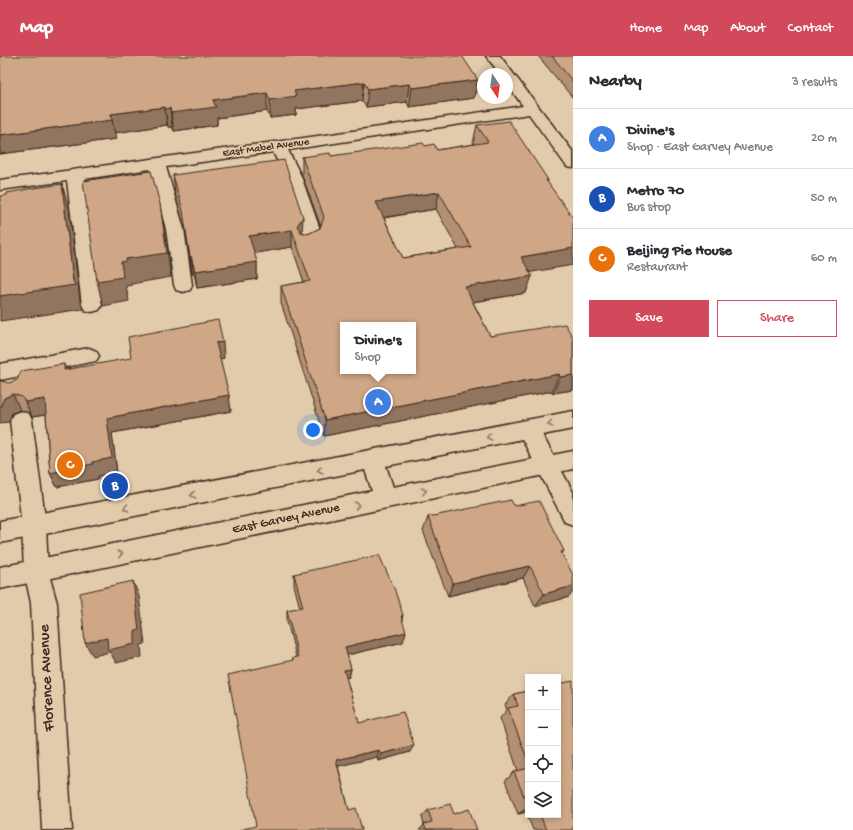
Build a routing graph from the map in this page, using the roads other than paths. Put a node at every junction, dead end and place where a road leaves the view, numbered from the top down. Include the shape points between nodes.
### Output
1 (493, 56) edge
2 (502, 68) edge
3 (513, 82) edge
4 (532, 108) junction
5 (279, 147) junction
6 (157, 163) junction
7 (573, 163) edge
8 (75, 175) junction
9 (0, 185) edge
10 (307, 244) edge
11 (182, 285) dead end
12 (92, 305) dead end
13 (89, 356) dead end
14 (11, 377) edge
15 (21, 420) dead end
16 (573, 420) edge
17 (528, 429) junction
18 (372, 459) junction
19 (573, 460) edge
20 (548, 466) junction
21 (386, 499) junction
22 (573, 515) edge
23 (34, 526) junction
24 (0, 532) edge
25 (36, 571) junction
26 (0, 578) edge
27 (57, 830) edge

1 - 2 street
3 - 4 street
4 - 5 street, East Mabel Avenue
4 - 7 street
5 - 6 street, East Mabel Avenue
5 - 10 street via 293,176 313,235
6 - 8 street, East Mabel Avenue
6 - 11 street via 175,229
8 - 9 street, East Mabel Avenue
8 - 12 street
13 - 14 street
15 - 23 street, Florence Avenue
16 -> 17 street
17 -> 18 street
17 - 20 street
18 - 21 street
18 -> 23 street
19 - 20 street, East Garvey Avenue
21 -> 20 street, East Garvey Avenue
20 - 22 street
25 -> 21 street, East Garvey Avenue
23 - 24 street
23 - 25 street, Florence Avenue
25 - 26 street, East Garvey Avenue
25 - 27 street, Florence Avenue via 44,603

